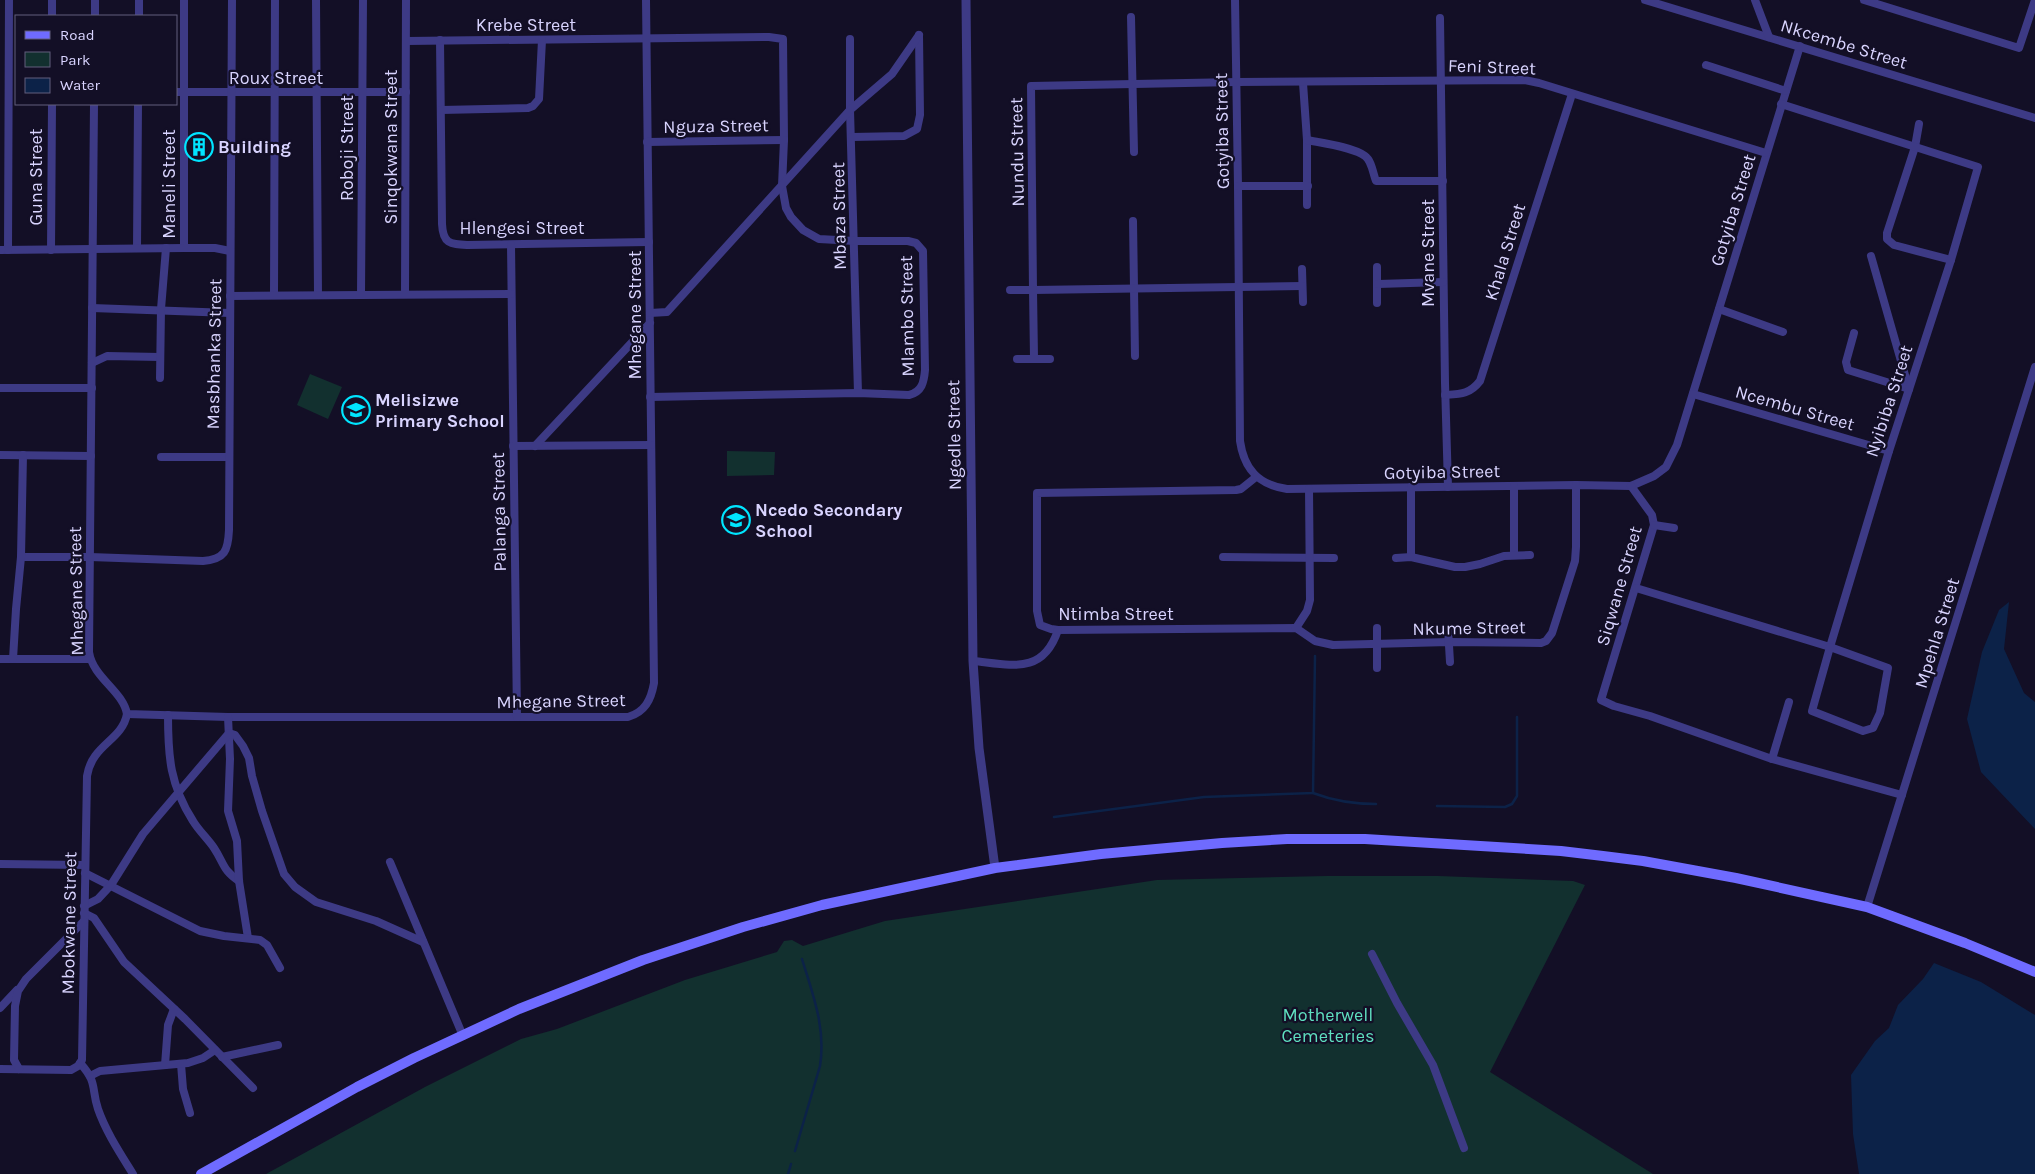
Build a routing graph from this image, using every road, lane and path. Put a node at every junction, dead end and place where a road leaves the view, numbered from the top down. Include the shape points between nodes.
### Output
1 (9, 0) edge
2 (52, 0) edge
3 (95, 0) edge
4 (139, 0) edge
5 (184, 0) edge
6 (232, 0) edge
7 (275, 0) edge
8 (316, 0) edge
9 (363, 0) edge
10 (406, 0) edge
11 (646, 0) edge
12 (966, 0) edge
13 (1235, 0) edge
14 (1645, 0) edge
15 (1755, 0) edge
16 (1864, 0) edge
17 (2035, 0) edge
18 (52, 15) edge
19 (95, 15) edge
20 (139, 15) edge
21 (1130, 17) dead end
22 (1440, 18) dead end
23 (1769, 37) junction
24 (646, 39) junction
25 (850, 39) dead end
26 (407, 40) junction
27 (440, 40) junction
28 (542, 40) junction
29 (1800, 46) junction
30 (1706, 65) dead end
31 (1442, 80) junction
32 (1236, 82) junction
33 (1303, 83) junction
34 (1133, 84) junction
35 (1786, 91) junction
36 (180, 92) edge
37 (274, 92) junction
38 (317, 92) junction
39 (362, 92) junction
40 (406, 92) junction
41 (0, 93) edge
42 (231, 93) junction
43 (9, 94) junction
44 (1572, 94) junction
45 (1781, 104) junction
46 (52, 105) edge
47 (94, 105) edge
48 (138, 105) edge
49 (441, 110) junction
50 (850, 110) junction
51 (2035, 118) edge
52 (1919, 124) dead end
53 (852, 137) junction
54 (784, 140) junction
55 (1307, 140) junction
56 (647, 142) junction
57 (1915, 147) junction
58 (1134, 152) dead end
59 (1766, 153) junction
60 (1443, 181) junction
61 (782, 186) junction
62 (1238, 186) junction
63 (1308, 186) junction
64 (1306, 206) dead end
65 (1133, 221) dead end
66 (855, 241) junction
67 (649, 242) junction
68 (511, 245) junction
69 (136, 248) junction
70 (166, 248) junction
71 (184, 248) junction
72 (4, 250) edge
73 (51, 250) junction
74 (93, 250) junction
75 (230, 251) junction
76 (1871, 256) dead end
77 (1951, 260) junction
78 (1377, 266) dead end
79 (1302, 269) dead end
80 (1443, 282) junction
81 (1378, 284) junction
82 (1239, 286) junction
83 (1302, 286) junction
84 (1135, 288) junction
85 (1010, 290) dead end
86 (1034, 290) junction
87 (274, 294) junction
88 (405, 294) junction
89 (511, 294) junction
90 (318, 295) junction
91 (361, 295) junction
92 (230, 296) junction
93 (1303, 302) dead end
94 (1377, 302) dead end
95 (92, 308) junction
96 (161, 309) junction
97 (1719, 309) junction
98 (230, 312) junction
99 (650, 313) junction
100 (650, 323) junction
101 (1783, 332) dead end
102 (1854, 333) dead end
103 (1135, 356) dead end
104 (160, 357) junction
105 (1017, 358) dead end
106 (1034, 358) junction
107 (1050, 359) dead end
108 (92, 363) junction
109 (2035, 367) edge
110 (160, 378) dead end
111 (0, 388) edge
112 (92, 388) junction
113 (1909, 389) junction
114 (858, 393) junction
115 (1693, 394) junction
116 (1445, 395) junction
117 (650, 397) junction
118 (651, 445) junction
119 (513, 446) junction
120 (535, 446) junction
121 (1889, 451) junction
122 (0, 455) edge
123 (23, 455) junction
124 (91, 456) junction
125 (161, 457) dead end
126 (228, 457) junction
127 (1256, 476) junction
128 (1576, 485) junction
129 (1514, 486) junction
130 (1631, 486) junction
131 (1411, 487) junction
132 (1448, 487) junction
133 (1309, 489) junction
134 (1654, 525) junction
135 (1674, 528) dead end
136 (1514, 555) junction
137 (1530, 555) dead end
138 (90, 557) junction
139 (1223, 557) dead end
140 (1309, 557) junction
141 (1412, 557) junction
142 (21, 558) junction
143 (1334, 558) dead end
144 (1396, 558) dead end
145 (1636, 588) junction
146 (1296, 628) junction
147 (1377, 628) dead end
148 (1448, 629) dead end
149 (1058, 630) junction
150 (1449, 642) junction
151 (1378, 644) junction
152 (1830, 648) junction
153 (0, 659) edge
154 (14, 659) junction
155 (90, 659) junction
156 (973, 661) junction
157 (1450, 662) dead end
158 (1377, 668) dead end
159 (1789, 702) dead end
160 (127, 714) junction
161 (168, 715) junction
162 (518, 717) junction
163 (228, 718) junction
164 (229, 733) junction
165 (1772, 759) junction
166 (177, 794) junction
167 (1902, 795) junction
168 (390, 862) dead end
169 (0, 864) edge
170 (995, 868) junction
171 (85, 869) junction
172 (239, 881) junction
173 (111, 885) junction
174 (1867, 908) junction
175 (84, 914) junction
176 (248, 938) junction
177 (423, 942) junction
178 (1372, 954) dead end
179 (280, 968) dead end
180 (2035, 972) edge
181 (21, 987) junction
182 (0, 1008) edge
183 (174, 1009) junction
184 (462, 1036) junction
185 (278, 1045) dead end
186 (215, 1050) junction
187 (222, 1057) junction
188 (80, 1063) junction
189 (181, 1064) junction
190 (164, 1065) junction
191 (0, 1069) edge
192 (19, 1069) junction
193 (90, 1076) junction
194 (253, 1088) dead end
195 (190, 1113) dead end
196 (1464, 1148) dead end
197 (133, 1174) edge
198 (201, 1174) edge

1 - 43 street
2 - 18 street
3 - 19 street
4 - 20 street
5 - 36 street, Maneli Street
6 - 42 street, Masbhanka Street
7 - 37 street
8 - 38 street
9 - 39 street, Roboji Street
10 - 26 street, Sinqokwana Street
11 - 24 street, Mhegane Street
12 - 156 street, Ngedle Street
13 - 32 street, Gotyiba Street
14 - 23 street, Nkcembe Street
15 - 23 street
16 - 17 street via 2019,48
21 - 34 street
22 - 31 street, Mvane Street
23 - 29 street, Nkcembe Street
24 - 28 street, Krebe Street
24 - 54 street, Mlambo Street via 783,39
24 - 56 street, Mhegane Street
25 - 50 street, Mbaza Street
26 - 27 street, Krebe Street
26 - 40 street, Sinqokwana Street
27 - 28 street, Krebe Street
27 - 49 street, Hlengesi Street
28 - 49 street via 539,98 533,106
29 - 35 street, Gotyiba Street
29 - 51 street, Nkcembe Street
30 - 35 street
31 - 33 street, Feni Street
31 - 44 street, Feni Street via 1524,80
31 - 60 street, Mvane Street
32 - 33 street, Feni Street
32 - 34 street, Nundu Street
32 - 62 street, Gotyiba Street
33 - 55 street
34 - 58 street
34 - 86 street, Nundu Street via 1031,86
35 - 45 street, Gotyiba Street
36 - 42 street, Roux Street
36 - 71 street, Maneli Street
37 - 38 street, Roux Street
37 - 42 street, Roux Street
37 - 87 street
38 - 39 street, Roux Street
38 - 90 street
39 - 40 street, Roux Street
39 - 91 street, Roboji Street
40 - 88 street, Sinqokwana Street
41 - 43 street
42 - 75 street, Masbhanka Street
43 - 72 street
44 - 59 street, Feni Street
44 - 116 street, Khala Street via 1480,381 1466,394
45 - 57 street, Nyibiba Street
45 - 59 street, Gotyiba Street
46 - 73 street, Guna Street
47 - 74 street, Mhegane Street
48 - 69 street
49 - 68 street, Hlengesi Street via 444,237 455,245
50 - 53 street, Mbaza Street
50 - 53 street via 892,74 920,34 920,115 917,129 904,136
50 - 61 street
52 - 57 street
53 - 66 street, Mbaza Street
54 - 56 street, Nguza Street
54 - 61 street, Mlambo Street
55 - 60 street via 1365,156 1376,181
55 - 63 street
56 - 67 street, Mhegane Street
57 - 77 street, Nyibiba Street via 1978,167
57 - 77 street via 1887,238 1894,245
59 - 97 street, Gotyiba Street
60 - 80 street, Mvane Street
61 - 66 street, Mlambo Street via 791,217 812,237 826,241
61 - 99 street via 668,312
62 - 63 street
62 - 82 street, Gotyiba Street
63 - 64 street
65 - 84 street
66 - 114 street, Mbaza Street
66 - 114 street, Mlambo Street via 908,241 916,243 923,251 923,385 915,394 909,395
67 - 68 street, Hlengesi Street
67 - 99 street, Mhegane Street
68 - 89 street, Palanga Street
69 - 70 street
69 - 74 street
70 - 71 street
70 - 96 street
71 - 75 street
72 - 73 street
73 - 74 street
74 - 95 street, Mhegane Street
75 - 92 street, Masbhanka Street
76 - 113 street
77 - 113 street, Nyibiba Street
78 - 81 street
79 - 83 street
80 - 81 street
80 - 116 street, Mvane Street
81 - 94 street
82 - 83 street
82 - 84 street
82 - 127 street, Gotyiba Street via 1240,441 1246,464
83 - 93 street
84 - 86 street
84 - 103 street
85 - 86 street
86 - 106 street, Nundu Street
87 - 90 street
87 - 92 street
88 - 89 street
88 - 91 street
89 - 119 street, Palanga Street
90 - 91 street
92 - 98 street, Masbhanka Street
95 - 96 street
95 - 108 street, Mhegane Street
96 - 98 street
96 - 104 street
97 - 101 street
97 - 115 street, Gotyiba Street
98 - 126 street, Masbhanka Street
99 - 100 street, Mhegane Street
100 - 117 street, Mhegane Street
100 - 120 street
102 - 113 street via 1846,362 1848,370
104 - 108 street via 107,356
104 - 110 street
105 - 106 street
106 - 107 street
108 - 112 street, Mhegane Street
109 - 167 street, Mpehla Street
111 - 112 street
112 - 124 street, Mhegane Street
113 - 121 street, Nyibiba Street
114 - 117 street, Mlambo Street
115 - 121 street, Ncembu Street
115 - 130 street, Gotyiba Street via 1677,445 1666,467
116 - 132 street, Mvane Street
117 - 118 street, Mhegane Street
118 - 120 street
118 - 162 street, Mhegane Street via 654,683 648,702 637,714 628,717
119 - 120 street
119 - 162 street, Palanga Street
121 - 152 street, Nyibiba Street
122 - 123 street
123 - 124 street
123 - 142 street
124 - 138 street, Mhegane Street
125 - 126 street
126 - 138 street, Masbhanka Street via 228,542 221,557 202,561
127 - 133 street, Gotyiba Street via 1275,488
127 - 149 street, Ntimba Street via 1236,490 1037,493 1038,621 1045,628
128 - 129 street, Gotyiba Street
128 - 130 street, Gotyiba Street
128 - 150 street, Nkume Street via 1575,561 1549,638 1540,643
129 - 132 street, Gotyiba Street
129 - 136 street
130 - 134 street, Siqwane Street via 1649,509
131 - 132 street, Gotyiba Street
131 - 133 street, Gotyiba Street
131 - 141 street
133 - 140 street
134 - 135 street
134 - 145 street, Siqwane Street
136 - 137 street
136 - 141 street via 1455,567
138 - 142 street
138 - 155 street, Mhegane Street
139 - 140 street
140 - 143 street
140 - 146 street via 1309,606
141 - 144 street
142 - 154 street
145 - 152 street
145 - 165 street, Siqwane Street via 1602,700
146 - 149 street, Ntimba Street
146 - 151 street, Nkume Street via 1326,645
147 - 151 street
148 - 150 street
149 - 156 street via 1051,647 1039,660 1016,665
150 - 151 street, Nkume Street
150 - 157 street
151 - 158 street
152 - 152 street, Nyibiba Street via 1888,668 1880,713 1873,728 1863,731 1812,711
153 - 154 street
154 - 155 street
155 - 160 street, Mhegane Street via 125,706
156 - 170 street, Ngedle Street via 979,748
159 - 165 street
160 - 161 street, Mhegane Street
160 - 171 street, Mbokwane Street via 120,728 94,756 88,768
161 - 163 street, Mhegane Street
161 - 166 street via 168,745
162 - 163 street, Mhegane Street
163 - 164 street
164 - 166 street
164 - 172 street via 228,811 237,841
164 - 177 street via 235,735 249,758 262,811 284,874 295,887 316,902 376,921
165 - 167 street
166 - 172 street via 229,874
166 - 173 street via 144,834
167 - 174 street, Mpehla Street
168 - 177 street
169 - 171 street
170 - 174 main road via 1222,842 1380,839 1561,851 1643,861
170 - 184 main road via 822,905 721,934 601,975
171 - 173 street
171 - 175 street, Mbokwane Street
172 - 176 street
173 - 175 street
173 - 176 street via 200,930
174 - 180 main road
175 - 181 street
175 - 183 street via 94,918 124,962
175 - 188 street, Mbokwane Street via 83,1056
176 - 179 street via 267,945
177 - 184 street
178 - 196 street via 1433,1066
181 - 182 street
181 - 192 street via 15,1006 14,1060
183 - 186 street
183 - 190 street via 167,1032
184 - 198 main road via 357,1087
185 - 187 street
186 - 187 street
186 - 189 street via 203,1058
187 - 194 street
188 - 192 street via 70,1070
188 - 193 street
189 - 190 street
189 - 195 street via 183,1089
190 - 193 street
191 - 192 street
193 - 197 street via 106,1127

